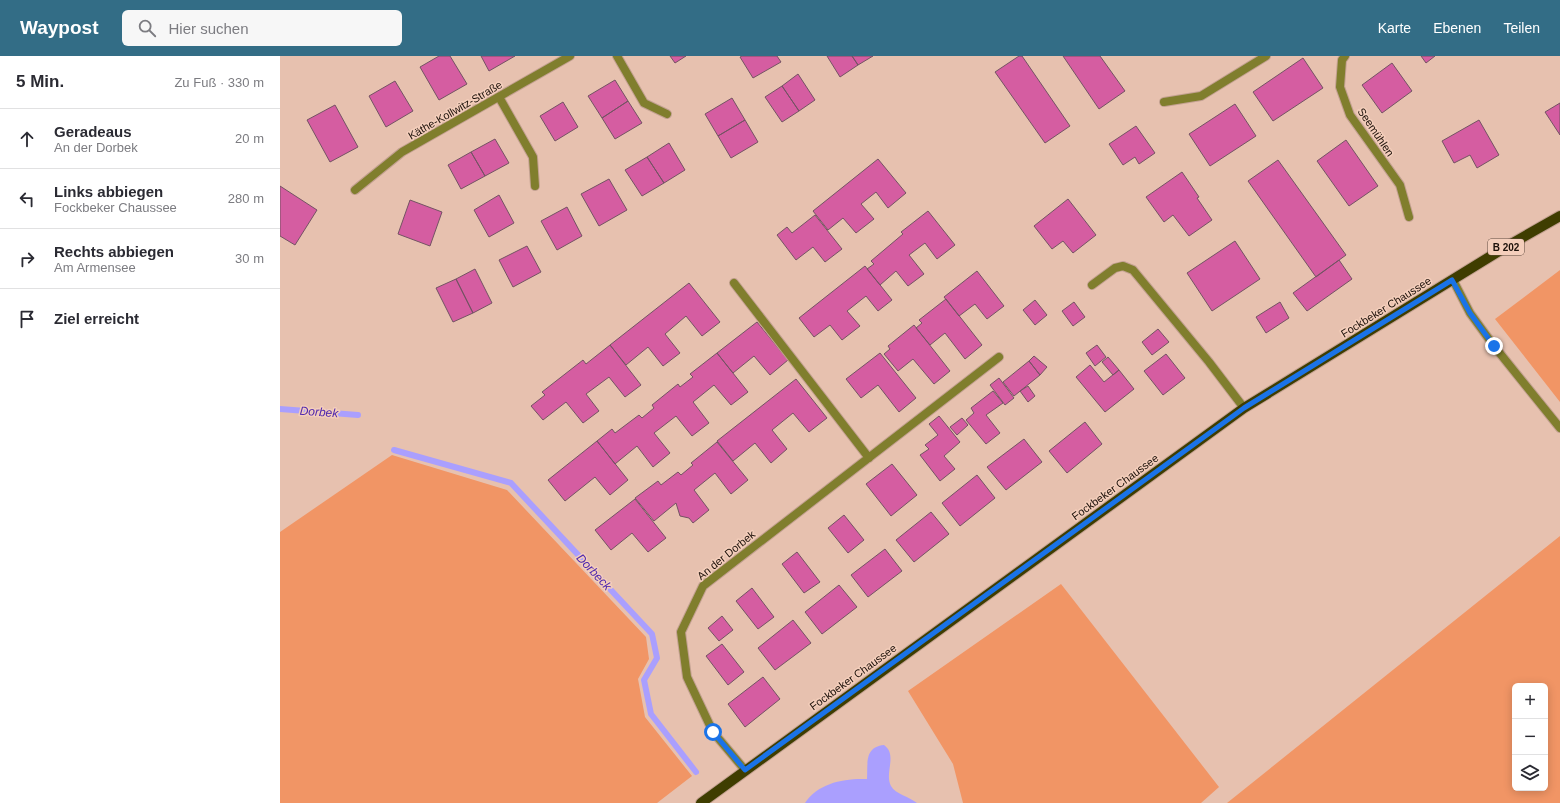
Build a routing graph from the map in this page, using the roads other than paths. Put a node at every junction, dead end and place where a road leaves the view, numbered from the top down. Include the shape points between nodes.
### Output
1 (570, 56) edge
2 (617, 56) edge
3 (1266, 56) edge
4 (1345, 56) edge
5 (499, 97) junction
6 (1164, 102) dead end
7 (667, 114) dead end
8 (535, 186) dead end
9 (355, 190) dead end
10 (1560, 216) edge
11 (1409, 217) dead end
12 (1452, 280) junction
13 (734, 283) dead end
14 (1092, 285) dead end
15 (999, 356) dead end
16 (1244, 408) junction
17 (1560, 428) edge
18 (869, 458) junction
19 (745, 770) junction
20 (701, 803) edge

1 - 5 street, Käthe-Kollwitz-Straße
2 - 7 street via 644,103
3 - 6 street via 1201,96
4 - 11 street, Seemühlen via 1342,60 1340,88 1350,115 1400,185
5 - 8 street via 533,157
5 - 9 street, Käthe-Kollwitz-Straße via 402,152
10 - 12 main road, Fockbeker Chaussee / B 202
12 - 16 main road, Fockbeker Chaussee / B 202
12 - 17 street via 1470,313 1494,346
13 - 18 street
14 - 16 street via 1115,268 1123,266 1133,270
15 - 18 street, An der Dorbek
16 - 19 main road, Fockbeker Chaussee
18 - 19 street, An der Dorbek via 703,586 681,632 687,677 713,732
19 - 20 main road, Fockbeker Chaussee

